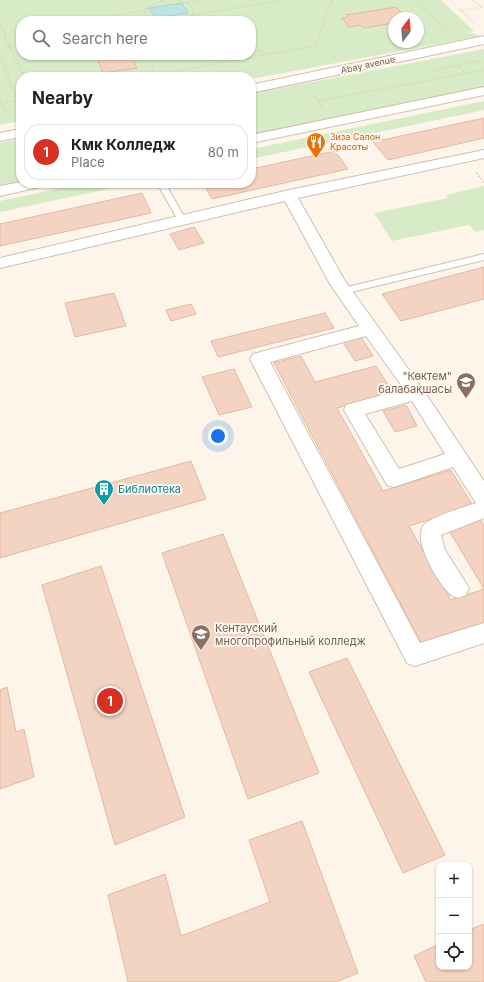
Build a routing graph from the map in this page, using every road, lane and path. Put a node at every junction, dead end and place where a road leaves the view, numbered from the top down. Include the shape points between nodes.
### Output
1 (153, 0) edge
2 (165, 0) edge
3 (175, 0) edge
4 (180, 0) edge
5 (206, 0) edge
6 (278, 0) edge
7 (284, 0) edge
8 (332, 0) edge
9 (414, 0) edge
10 (450, 0) edge
11 (473, 0) edge
12 (156, 2) junction
13 (187, 3) junction
14 (481, 7) junction
15 (145, 10) junction
16 (484, 10) edge
17 (461, 11) junction
18 (193, 15) joint
19 (109, 16) edge
20 (146, 16) edge
21 (0, 22) edge
22 (477, 26) dead end
23 (16, 31) edge
24 (448, 31) dead end
25 (4, 33) junction
26 (484, 40) edge
27 (16, 44) edge
28 (9, 46) junction
29 (256, 49) edge
30 (268, 54) junction
31 (0, 55) edge
32 (256, 56) edge
33 (16, 59) edge
34 (17, 60) edge
35 (156, 60) edge
36 (236, 60) edge
37 (453, 61) dead end
38 (484, 70) edge
39 (23, 72) edge
40 (152, 72) edge
41 (172, 72) edge
42 (466, 73) junction
43 (302, 79) junction
44 (256, 88) edge
45 (484, 91) edge
46 (16, 96) edge
47 (0, 99) edge
48 (16, 101) edge
49 (318, 101) junction
50 (1, 104) edge
51 (6, 114) dead end
52 (334, 122) junction
53 (16, 134) edge
54 (0, 137) edge
55 (256, 138) edge
56 (484, 154) edge
57 (16, 188) edge
58 (165, 188) edge
59 (0, 191) edge
60 (289, 195) junction
61 (182, 220) junction
62 (484, 257) edge
63 (0, 263) edge
64 (343, 291) junction
65 (370, 329) junction
66 (416, 393) junction
67 (458, 458) junction
68 (484, 498) edge
69 (484, 508) edge
70 (458, 588) dead end
71 (484, 633) edge

1 - 12 path
2 - 12 path
3 - 4 path
4 - 13 path
5 - 13 path
6 - 7 path
6 - 18 path
8 - 30 path via 316,46
9 - 24 path
10 - 17 path
11 - 14 path
12 - 15 path
13 - 18 path via 194,9
14 - 16 path
14 - 17 path
15 - 19 path
15 - 20 path
17 - 22 path
21 - 25 path
23 - 25 path
25 - 28 path
26 - 43 street, Abay avenue
27 - 28 path
28 - 33 path
29 - 30 path
30 - 32 path
31 - 46 path
34 - 39 path
35 - 40 path
36 - 41 path
37 - 42 path
38 - 42 path
42 - 45 path
42 - 49 path
43 - 44 street, Abay avenue
43 - 49 path
45 - 52 street
47 - 50 path
48 - 50 path
49 - 52 path
50 - 51 path
52 - 55 street
53 - 54 street
56 - 60 street
57 - 59 street
58 - 61 lane
60 - 61 street
60 - 64 street
61 - 63 street
62 - 64 lane
64 - 65 street
65 - 66 street
65 - 71 street via 259,359 415,655
66 - 67 street
66 - 67 street via 353,410 394,479
67 - 68 street
69 - 70 street via 431,531 433,548

